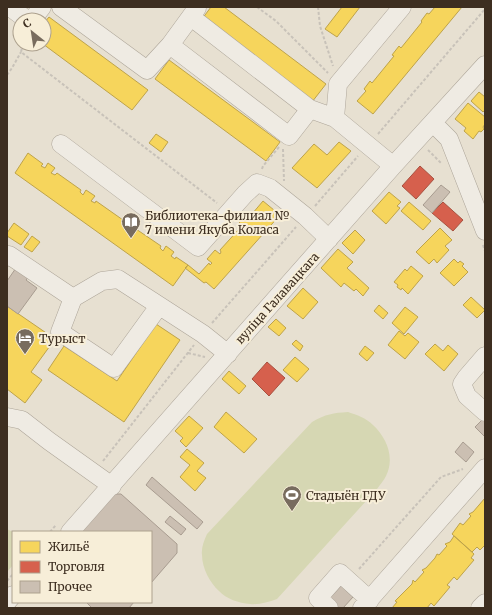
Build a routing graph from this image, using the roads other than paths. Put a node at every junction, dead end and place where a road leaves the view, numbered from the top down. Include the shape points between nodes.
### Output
1 (61, 7) edge
2 (402, 7) edge
3 (194, 12) edge
4 (170, 45) junction
5 (485, 65) edge
6 (310, 109) junction
7 (335, 118) junction
8 (433, 123) junction
9 (61, 144) dead end
10 (392, 167) junction
11 (485, 229) edge
12 (329, 239) junction
13 (7, 258) edge
14 (73, 298) junction
15 (159, 306) junction
16 (228, 354) junction
17 (485, 356) edge
18 (485, 412) edge
19 (7, 417) edge
20 (485, 468) edge
21 (112, 486) junction
22 (65, 526) edge
23 (485, 603) edge
24 (366, 604) edge
25 (329, 608) edge
26 (480, 608) edge

1 - 4 street via 147,70
2 - 7 street via 338,84
3 - 4 street
3 - 6 street
4 - 6 street via 289,136
5 - 8 street, вуліца Галавацкага
6 - 7 street
7 - 10 street
8 - 10 street, вуліца Галавацкага
8 - 11 street via 448,139
9 - 12 street via 198,247 257,183 270,188
10 - 12 street, вуліца Галавацкага
12 - 16 street, вуліца Галавацкага
13 - 14 street via 9,255
14 - 15 street via 102,281 118,279
14 - 15 street via 60,332 114,368
15 - 16 street
16 - 21 street, вуліца Галавацкага
17 - 18 street via 462,384 467,396
19 - 21 street via 22,420
20 - 24 street
21 - 22 street, вуліца Галавацкага
23 - 26 street
24 - 25 street via 340,573 318,598

